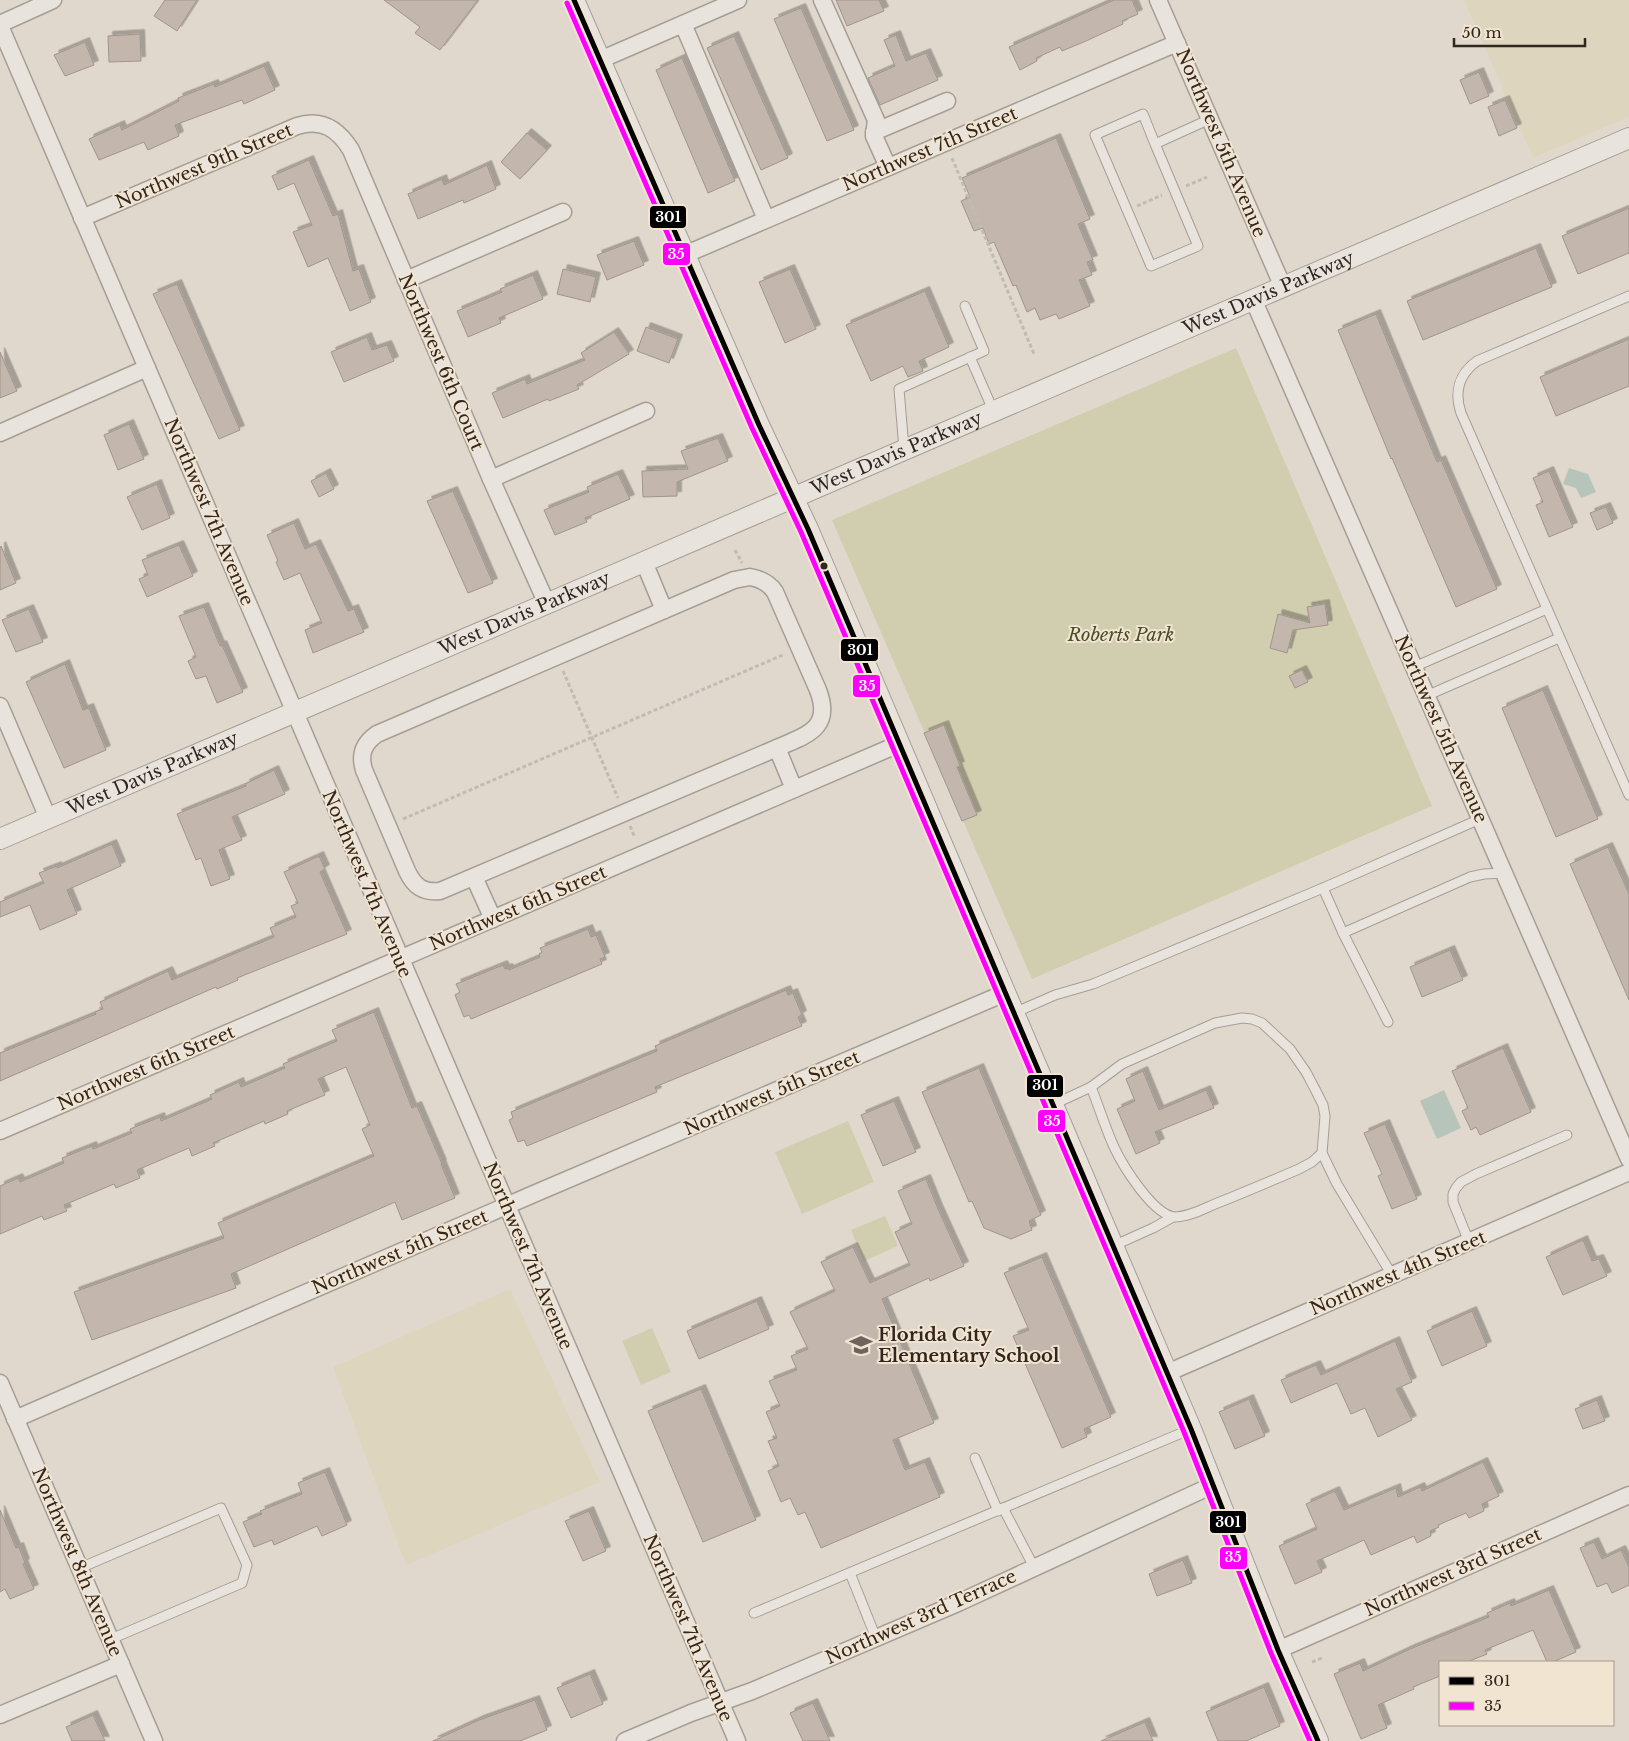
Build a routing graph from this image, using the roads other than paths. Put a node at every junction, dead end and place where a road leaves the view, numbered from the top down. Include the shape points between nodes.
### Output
1 (53, 0) edge
2 (574, 0) edge
3 (738, 0) edge
4 (822, 0) edge
5 (1158, 0) edge
6 (683, 24) junction
7 (0, 25) edge
8 (1177, 43) junction
9 (600, 60) junction
10 (947, 101) dead end
11 (1210, 119) junction
12 (328, 127) joint
13 (874, 132) junction
14 (1629, 138) edge
15 (1155, 144) junction
16 (888, 167) junction
17 (563, 212) dead end
18 (82, 218) junction
19 (766, 219) junction
20 (684, 255) junction
21 (406, 280) junction
22 (1282, 286) junction
23 (1629, 296) edge
24 (1253, 299) junction
25 (965, 306) dead end
26 (970, 357) junction
27 (147, 368) junction
28 (993, 410) junction
29 (646, 411) dead end
30 (0, 433) edge
31 (904, 449) junction
32 (491, 479) junction
33 (792, 497) junction
34 (644, 562) junction
35 (547, 604) junction
36 (1547, 609) junction
37 (664, 610) junction
38 (1559, 638) junction
39 (1414, 667) junction
40 (1426, 696) junction
41 (0, 706) edge
42 (294, 711) junction
43 (899, 744) junction
44 (777, 748) junction
45 (794, 789) junction
46 (1629, 795) edge
47 (48, 818) junction
48 (1480, 819) junction
49 (0, 838) edge
50 (1504, 874) junction
51 (474, 877) junction
52 (1323, 888) junction
53 (493, 919) junction
54 (1343, 933) junction
55 (399, 959) junction
56 (1005, 993) junction
57 (1014, 1014) junction
58 (1388, 1022) dead end
59 (1091, 1086) junction
60 (1052, 1104) junction
61 (0, 1131) edge
62 (1568, 1135) dead end
63 (1322, 1153) junction
64 (1629, 1159) edge
65 (1629, 1172) edge
66 (506, 1206) junction
67 (1173, 1217) junction
68 (1469, 1242) junction
69 (1113, 1246) junction
70 (1392, 1276) junction
71 (1167, 1373) junction
72 (0, 1383) edge
73 (15, 1419) junction
74 (1191, 1429) junction
75 (975, 1458) dead end
76 (1213, 1485) junction
77 (1629, 1495) edge
78 (1000, 1510) junction
79 (1034, 1567) junction
80 (80, 1568) junction
81 (850, 1573) junction
82 (754, 1613) dead end
83 (876, 1638) junction
84 (111, 1639) junction
85 (1278, 1650) junction
86 (121, 1664) junction
87 (721, 1703) junction
88 (0, 1715) edge
89 (1314, 1740) edge
90 (154, 1741) edge
91 (625, 1741) edge
92 (737, 1741) edge

1 - 7 street
2 - 9 street
3 - 6 street
4 - 13 street via 876,120
5 - 8 street, Northwest 5th Avenue
6 - 9 street
6 - 19 street
7 - 18 street, Northwest 7th Avenue
8 - 11 street, Northwest 5th Avenue
8 - 16 street, Northwest 7th Street
9 - 20 street
10 - 13 street
11 - 15 lane
11 - 22 street, Northwest 5th Avenue
12 - 18 street, Northwest 9th Street via 313,123 292,128
12 - 21 street, Northwest 6th Court via 352,150
13 - 16 street
14 - 22 street, West Davis Parkway
15 - 15 lane via 1143,114 1095,135 1151,266 1198,246
16 - 19 street, Northwest 7th Street
17 - 21 street
18 - 27 street, Northwest 7th Avenue
19 - 20 street, Northwest 7th Street
20 - 33 street
21 - 32 street, Northwest 6th Court
22 - 24 street, West Davis Parkway
23 - 36 lane via 1477,361 1463,375 1458,387 1461,413
24 - 28 street, West Davis Parkway
24 - 39 street, Northwest 5th Avenue
25 - 26 lane via 984,351
26 - 28 lane
26 - 31 lane via 899,389
27 - 30 street
27 - 42 street, Northwest 7th Avenue
28 - 31 street, West Davis Parkway
29 - 32 street
31 - 33 street, West Davis Parkway
32 - 35 street, Northwest 6th Court
33 - 34 street, West Davis Parkway
33 - 43 street
34 - 35 street, West Davis Parkway
34 - 37 street
35 - 42 street, West Davis Parkway
36 - 38 lane
36 - 39 lane
37 - 44 street via 742,578 759,579 772,588 823,706 820,722 809,733
37 - 51 street via 377,734 365,744 361,758 364,770 414,883 426,891 440,891
38 - 40 lane
38 - 46 lane
39 - 40 street, Northwest 5th Avenue
40 - 48 street, Northwest 5th Avenue
41 - 47 street
42 - 47 street, West Davis Parkway
42 - 55 street, Northwest 7th Avenue
43 - 45 street, Northwest 6th Street
43 - 56 street
44 - 45 street
44 - 51 street
45 - 53 street, Northwest 6th Street
47 - 49 street, West Davis Parkway
48 - 50 street, Northwest 5th Avenue
48 - 52 lane
50 - 54 lane via 1470,877
50 - 64 street, Northwest 5th Avenue
51 - 53 street
52 - 54 lane
52 - 57 lane
53 - 55 street, Northwest 6th Street
54 - 58 lane
55 - 61 street, Northwest 6th Street
55 - 66 street, Northwest 7th Avenue
56 - 57 street
56 - 66 street, Northwest 5th Street
57 - 60 street
59 - 60 lane
59 - 63 lane via 1122,1064 1204,1027 1233,1019 1252,1019 1277,1036 1306,1072 1325,1116
59 - 67 lane via 1127,1170 1148,1198
60 - 69 street
62 - 68 lane via 1461,1182 1452,1202
63 - 67 lane via 1291,1173 1202,1209
63 - 70 lane
65 - 68 street, Northwest 4th Street
66 - 73 street, Northwest 5th Street
66 - 87 street, Northwest 7th Avenue
67 - 69 lane
68 - 70 street, Northwest 4th Street
69 - 71 street
70 - 71 street, Northwest 4th Street
71 - 74 street
72 - 73 street, Northwest 8th Avenue
73 - 80 street, Northwest 8th Avenue
74 - 76 street
74 - 78 lane
75 - 78 lane
76 - 79 street, Northwest 3rd Terrace
76 - 85 street
77 - 85 street, Northwest 3rd Street
78 - 79 lane
78 - 81 lane
79 - 83 street, Northwest 3rd Terrace
80 - 84 street, Northwest 8th Avenue
80 - 84 lane via 221,1508 247,1565 242,1583
81 - 82 lane
81 - 83 lane
83 - 87 street, Northwest 3rd Terrace
84 - 86 street, Northwest 8th Avenue
85 - 89 street
86 - 88 street
86 - 90 street, Northwest 8th Avenue
87 - 91 street, Northwest 3rd Terrace
87 - 92 street, Northwest 7th Avenue

